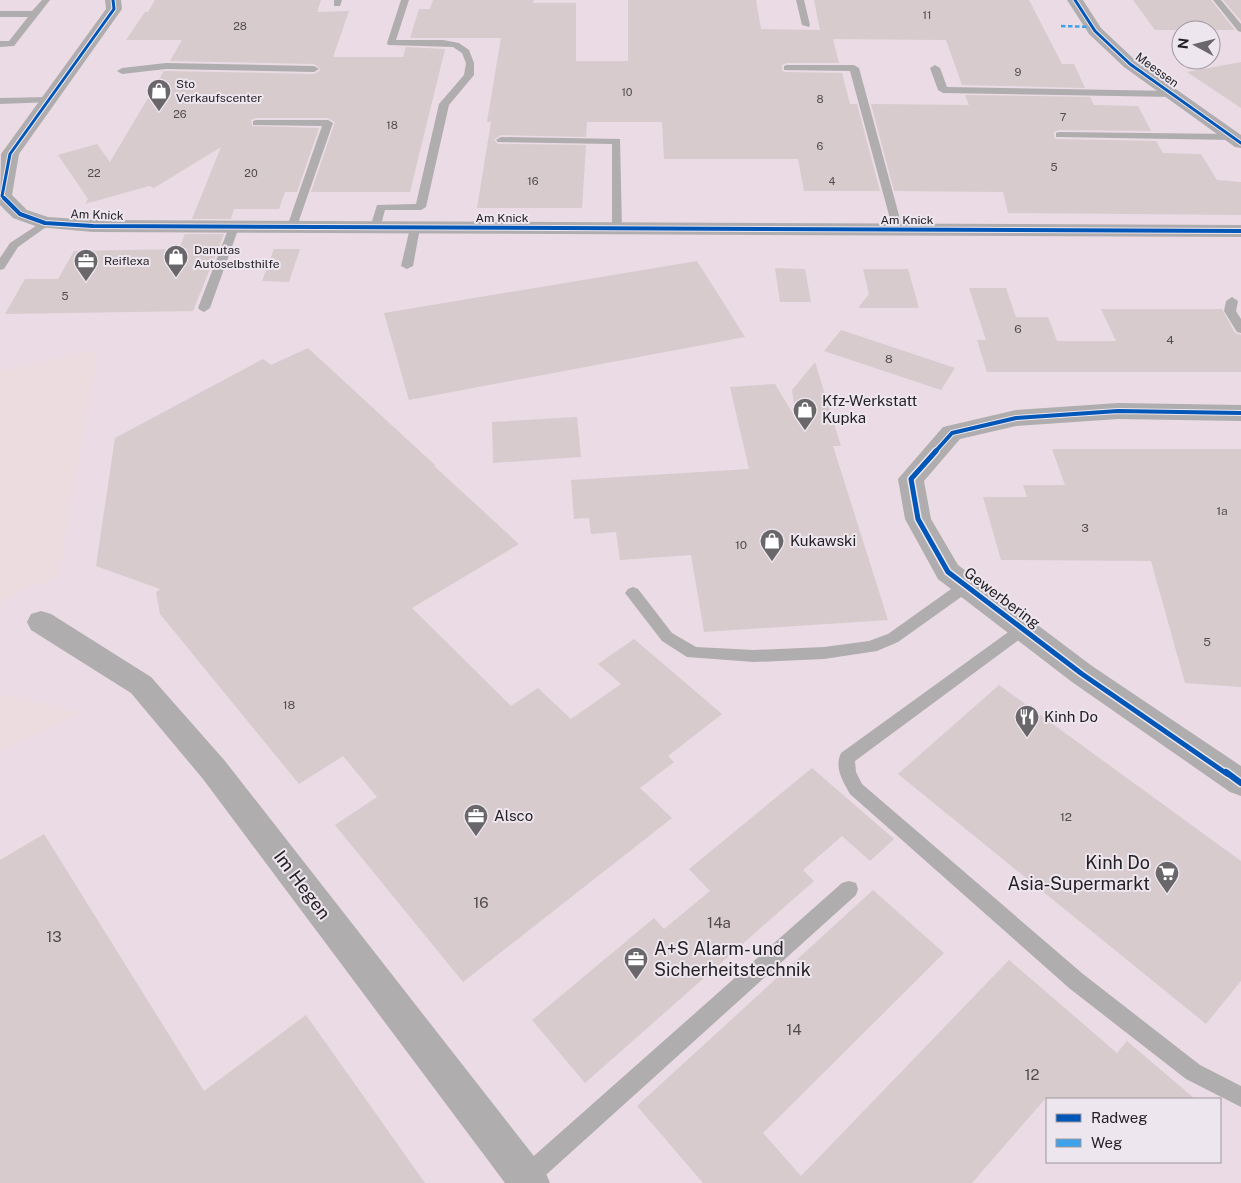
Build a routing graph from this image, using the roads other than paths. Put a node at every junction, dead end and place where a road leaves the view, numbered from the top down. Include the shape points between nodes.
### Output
1 (46, 0) edge
2 (114, 0) edge
3 (405, 0) edge
4 (800, 0) edge
5 (1075, 0) edge
6 (1217, 0) edge
7 (0, 14) edge
8 (34, 14) junction
9 (806, 25) dead end
10 (1241, 29) edge
11 (0, 44) edge
12 (787, 68) dead end
13 (935, 68) dead end
14 (314, 69) dead end
15 (122, 71) dead end
16 (1173, 94) junction
17 (49, 100) junction
18 (0, 101) edge
19 (256, 123) dead end
20 (617, 128) dead end
21 (1059, 135) dead end
22 (500, 140) dead end
23 (1237, 140) edge
24 (617, 141) junction
25 (4, 202) edge
26 (45, 223) junction
27 (234, 227) junction
28 (292, 227) junction
29 (375, 228) junction
30 (415, 228) junction
31 (617, 229) junction
32 (898, 230) junction
33 (1241, 231) edge
34 (407, 266) dead end
35 (0, 267) edge
36 (1232, 301) dead end
37 (204, 308) dead end
38 (1241, 329) edge
39 (1241, 413) edge
40 (966, 586) junction
41 (633, 592) dead end
42 (41, 622) dead end
43 (1023, 629) junction
44 (1241, 783) edge
45 (849, 889) dead end
46 (1241, 1097) edge
47 (528, 1180) edge

1 - 8 lane
2 - 17 street, Am Knick via 114,9
3 - 29 lane via 391,43 456,44 466,52 470,63 469,75 444,104 421,207 381,207
4 - 9 lane
5 - 16 street, Meessen via 1095,32 1130,64
6 - 10 lane
7 - 8 lane
8 - 11 lane via 11,44
12 - 32 lane via 854,68
13 - 16 lane via 942,90
14 - 15 lane via 166,66
16 - 23 street, Meessen
17 - 18 lane
17 - 25 street, Am Knick via 10,154 2,196
19 - 28 lane via 328,123
20 - 24 lane
21 - 23 lane
22 - 24 lane
24 - 31 lane
25 - 26 street, Am Knick via 20,214
26 - 27 street, Am Knick
26 - 35 lane via 14,245
27 - 28 street, Am Knick
27 - 37 lane
28 - 29 street, Am Knick
29 - 30 street, Am Knick
30 - 31 street, Am Knick
30 - 34 lane
31 - 32 street, Am Knick
32 - 33 street, Am Knick
36 - 38 lane via 1230,311
39 - 40 street, Gewerbering via 1118,412 1016,418 952,433 911,479 918,520 948,572
40 - 41 lane via 893,638 871,647 754,656 693,653 667,637
40 - 43 street, Gewerbering
42 - 47 street, Im Hegen via 141,685 214,770
43 - 44 street, Gewerbering via 1082,674
43 - 46 lane via 847,758 847,773 856,789 1076,981 1192,1072
45 - 47 lane

